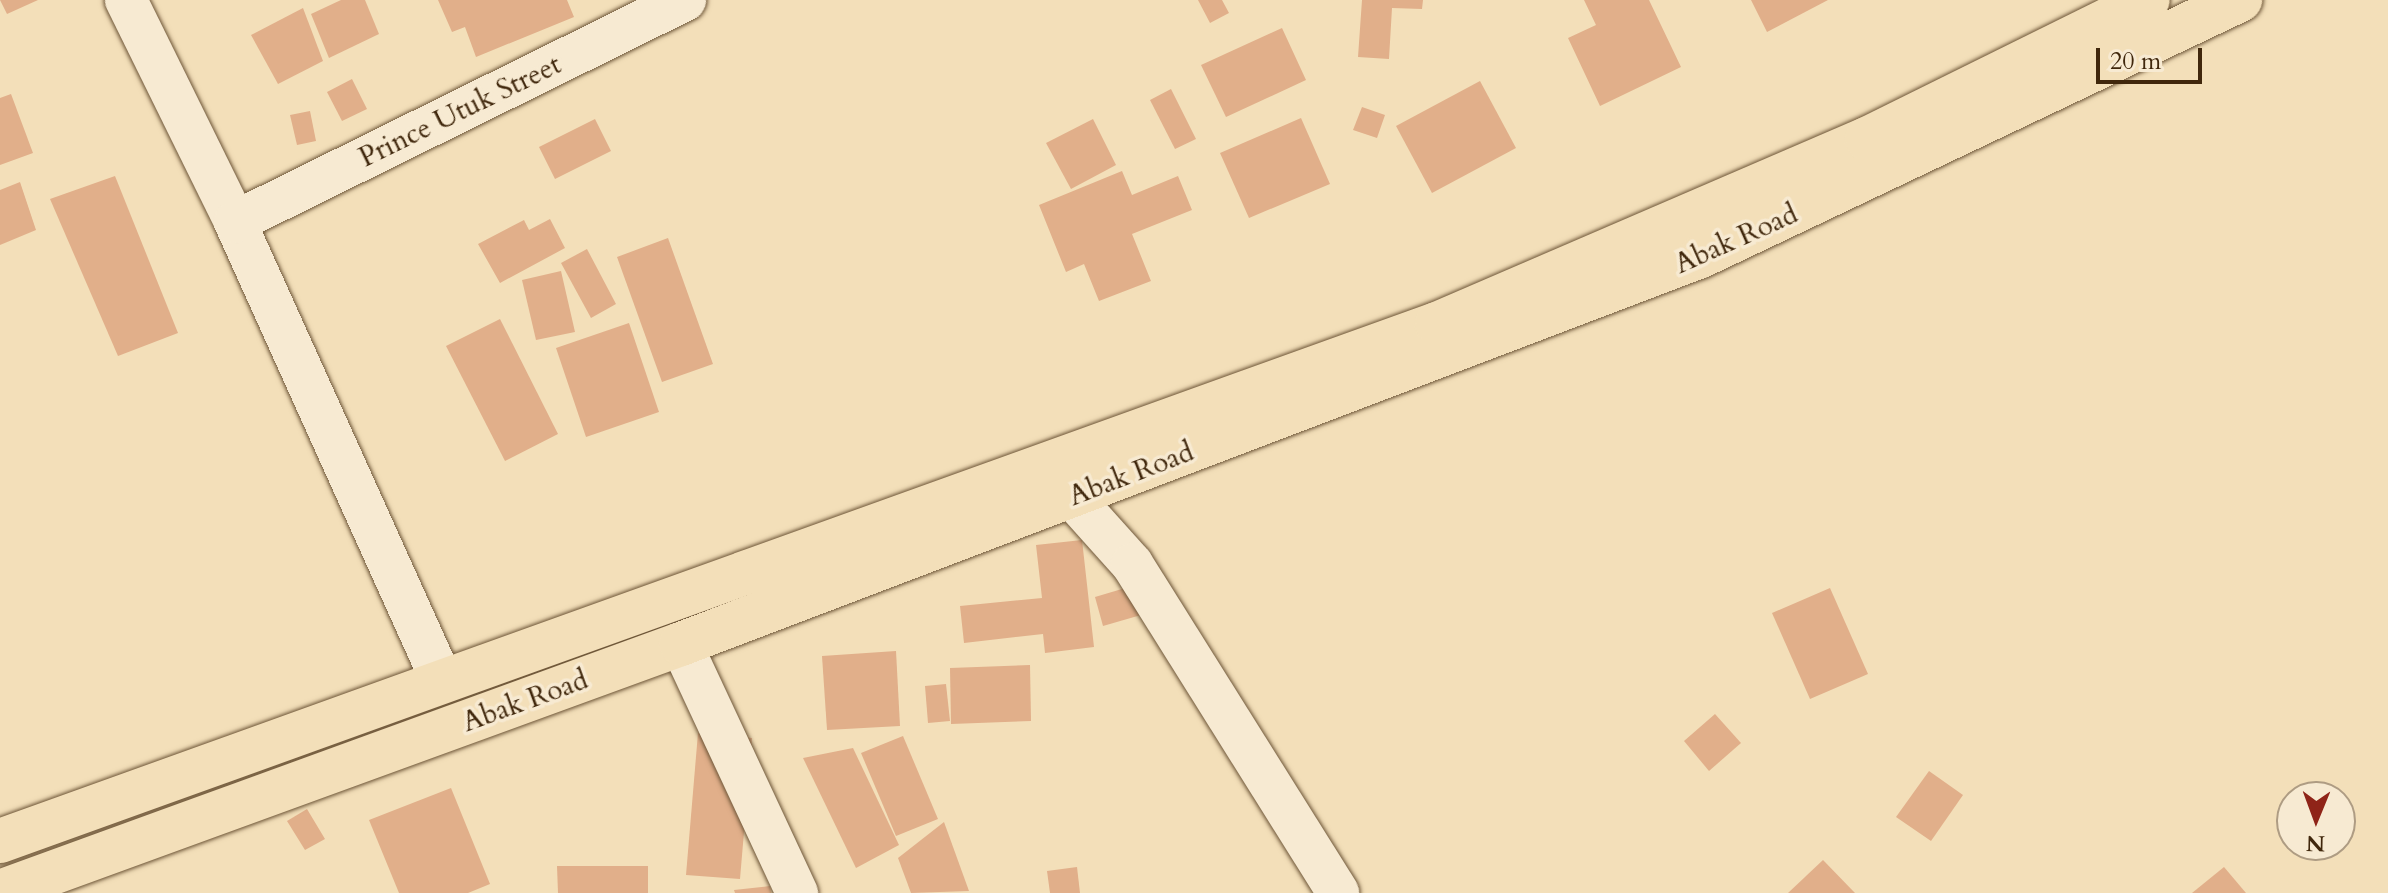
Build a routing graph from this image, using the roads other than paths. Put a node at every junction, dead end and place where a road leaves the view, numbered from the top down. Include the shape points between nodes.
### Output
1 (126, 0) edge
2 (685, 0) edge
3 (2148, 0) edge
4 (2240, 0) edge
5 (235, 222) junction
6 (1071, 496) junction
7 (681, 644) junction
8 (442, 681) junction
9 (0, 841) edge
10 (0, 892) edge
11 (797, 893) edge
12 (1338, 893) edge

1 - 5 street
2 - 5 street, Prince Utuk Street
3 - 8 highway, Abak Road via 1867,139 1502,298
4 - 6 highway, Abak Road via 1701,256
5 - 8 street
6 - 7 highway, Abak Road
6 - 12 street via 1132,564
7 - 10 highway, Abak Road
7 - 11 street
8 - 9 highway, Abak Road

